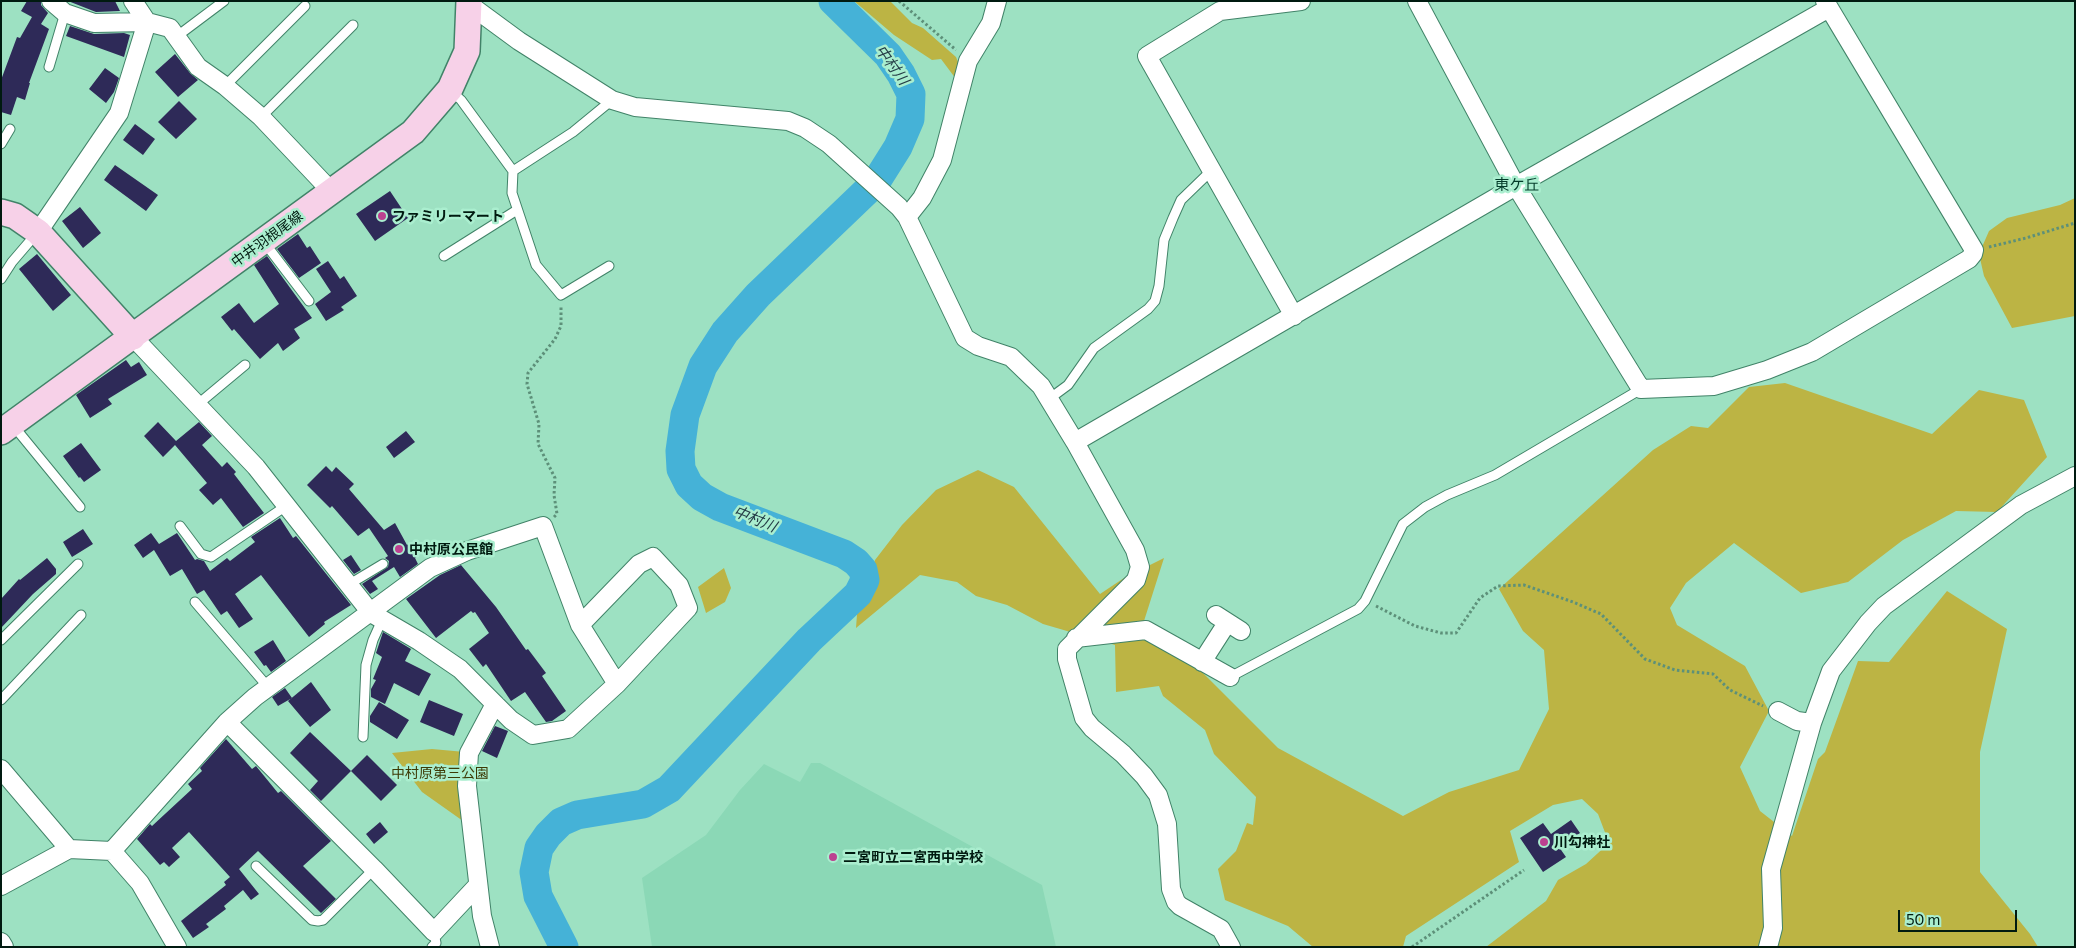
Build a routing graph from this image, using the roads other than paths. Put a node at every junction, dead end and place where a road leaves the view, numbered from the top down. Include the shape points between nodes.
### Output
1 (51, 1) edge
2 (133, 1) edge
3 (224, 1) edge
4 (997, 1) edge
5 (1301, 1) edge
6 (1417, 1) edge
7 (469, 3) edge
8 (1827, 5) edge
9 (305, 6) dead end
10 (66, 13) junction
11 (147, 22) junction
12 (353, 25) dead end
13 (176, 37) junction
14 (49, 66) dead end
15 (225, 86) junction
16 (450, 89) junction
17 (612, 100) junction
18 (261, 117) junction
19 (10, 129) dead end
20 (1, 144) edge
21 (513, 170) junction
22 (1213, 170) junction
23 (1516, 186) junction
24 (332, 192) junction
25 (517, 210) junction
26 (1, 212) edge
27 (903, 212) junction
28 (38, 232) junction
29 (263, 242) junction
30 (444, 256) dead end
31 (609, 266) dead end
32 (1, 279) edge
33 (309, 301) dead end
34 (1294, 316) junction
35 (133, 337) junction
36 (245, 365) dead end
37 (1641, 389) junction
38 (1049, 399) junction
39 (197, 405) junction
40 (7, 428) edge
41 (1075, 442) junction
42 (2075, 476) edge
43 (286, 506) junction
44 (80, 507) dead end
45 (180, 526) dead end
46 (78, 564) dead end
47 (383, 564) dead end
48 (348, 585) junction
49 (195, 602) dead end
50 (81, 615) dead end
51 (376, 616) junction
52 (1228, 623) dead end
53 (580, 625) junction
54 (1076, 638) junction
55 (1, 640) edge
56 (1202, 662) junction
57 (1230, 677) joint
58 (617, 684) junction
59 (268, 687) junction
60 (1, 700) edge
61 (495, 704) junction
62 (1778, 711) road end
63 (227, 722) junction
64 (1812, 723) junction
65 (363, 737) dead end
66 (1, 769) edge
67 (69, 849) junction
68 (112, 851) junction
69 (256, 866) dead end
70 (374, 869) junction
71 (478, 885) junction
72 (1, 886) edge
73 (433, 939) edge
74 (1, 942) edge
75 (4, 947) edge
76 (177, 947) edge
77 (490, 947) edge
78 (1231, 947) edge
79 (1768, 947) edge

1 - 10 street
2 - 11 street
3 - 13 lane
4 - 27 street via 991,23 968,61 942,160 922,198
5 - 22 street via 1220,11 1147,56
6 - 23 street
7 - 16 main road, 中井羽根尾線 via 466,51
7 - 17 street via 519,41
8 - 23 street
8 - 37 street via 1974,250 1969,260 1812,352 1714,386
9 - 15 lane
10 - 11 street via 94,23
10 - 14 lane
11 - 13 street via 170,28
11 - 28 street via 120,113
12 - 18 lane
13 - 15 street via 198,67
15 - 18 street
16 - 21 lane
16 - 24 main road, 中井羽根尾線 via 413,132
17 - 21 lane via 573,132
17 - 27 street via 635,108 788,122 805,128 854,166
18 - 24 street
19 - 20 lane
21 - 25 lane via 512,193
22 - 34 street
22 - 38 lane via 1181,200 1173,218 1164,240 1155,301 1094,348 1068,385
23 - 34 street
23 - 37 street
24 - 29 main road, 中井羽根尾線
25 - 30 lane
25 - 31 lane via 536,265 561,296
26 - 28 main road via 15,216
27 - 38 street via 965,338 1011,357 1041,386
28 - 32 lane
28 - 35 main road
29 - 33 lane
29 - 35 main road, 中井羽根尾線
34 - 41 street
35 - 39 street
35 - 40 main road, 中井羽根尾線
36 - 39 lane
37 - 57 lane via 1496,475 1446,495 1418,512 1403,524 1365,601 1355,612
38 - 41 street
39 - 43 street via 256,467
40 - 44 lane
41 - 54 street via 1135,550 1140,567 1136,580
42 - 64 street via 2021,505 1884,606 1831,672
43 - 45 lane via 211,557 201,554
43 - 48 street
46 - 55 lane
47 - 48 lane
48 - 51 street
49 - 59 lane
50 - 60 lane
51 - 53 street via 430,568 466,551 543,526
51 - 59 street
51 - 61 street via 460,669
51 - 65 lane via 366,665
52 - 56 street
53 - 58 street
53 - 58 street via 639,564 653,557 679,584 688,608
54 - 56 street via 1146,630
54 - 78 street via 1067,649 1066,660 1084,718 1144,776 1158,794 1163,807 1171,889 1176,902 1221,930
56 - 57 street
58 - 61 street via 568,729 533,735
59 - 63 street
61 - 71 street via 469,753 467,786
62 - 64 street
63 - 68 street
63 - 70 street
64 - 79 street via 1771,869 1773,928
66 - 67 street
67 - 68 street
67 - 72 street
68 - 76 street via 140,883
69 - 70 lane via 312,920 318,921 323,920
70 - 73 street
71 - 73 street
71 - 77 street
74 - 75 street

